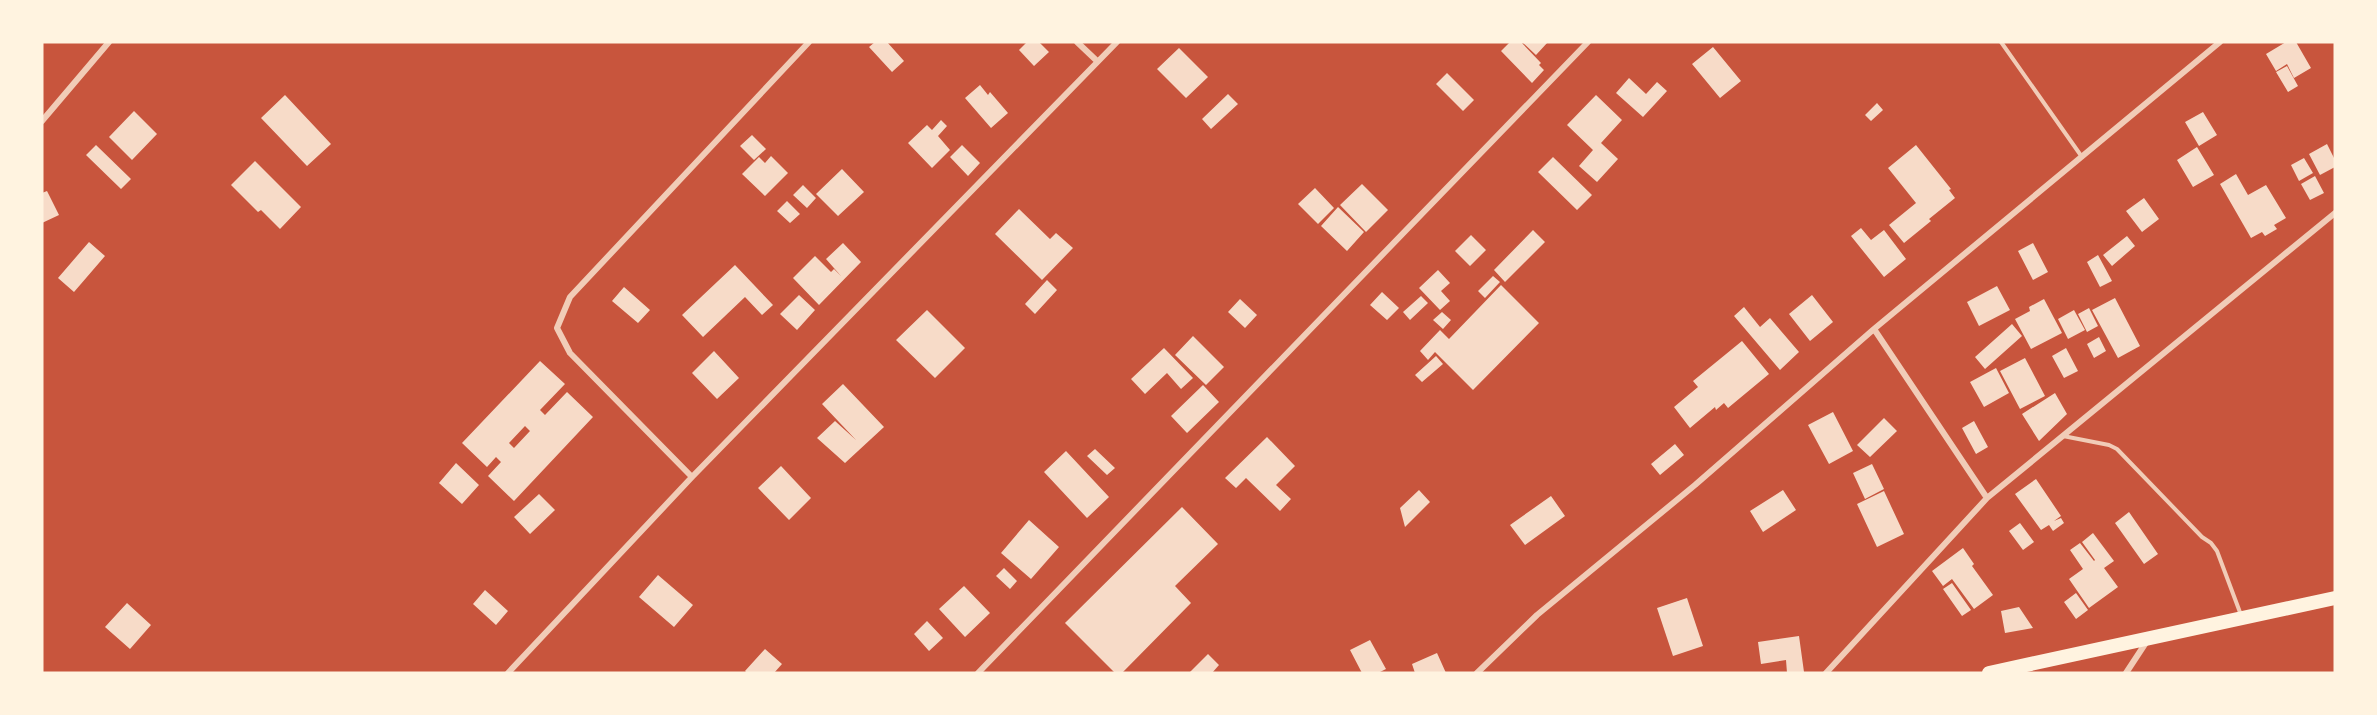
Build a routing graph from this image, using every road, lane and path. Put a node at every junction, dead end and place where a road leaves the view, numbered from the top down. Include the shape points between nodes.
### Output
1 (109, 42) edge
2 (809, 42) edge
3 (1077, 42) edge
4 (1117, 42) edge
5 (1588, 42) edge
6 (2001, 42) edge
7 (2220, 42) edge
8 (1097, 61) junction
9 (42, 120) edge
10 (2082, 157) junction
11 (2335, 213) edge
12 (1874, 329) junction
13 (2063, 436) junction
14 (692, 477) junction
15 (1987, 498) junction
16 (2335, 598) edge
17 (2243, 618) junction
18 (2149, 638) junction
19 (508, 673) edge
20 (978, 673) edge
21 (1477, 673) edge
22 (1826, 673) edge
23 (1989, 673) edge
24 (2126, 673) edge

1 - 9 street
2 - 14 street via 570,297 557,328 570,353
3 - 8 street
4 - 8 street
5 - 20 street
6 - 10 lane
7 - 10 street
8 - 14 street
10 - 12 street
11 - 13 street
12 - 15 street
12 - 21 street via 1695,485 1537,615
13 - 15 street
13 - 17 lane via 2117,449 2211,543
14 - 19 street
15 - 22 street
16 - 17 main road
17 - 18 main road
18 - 23 main road
18 - 24 street

